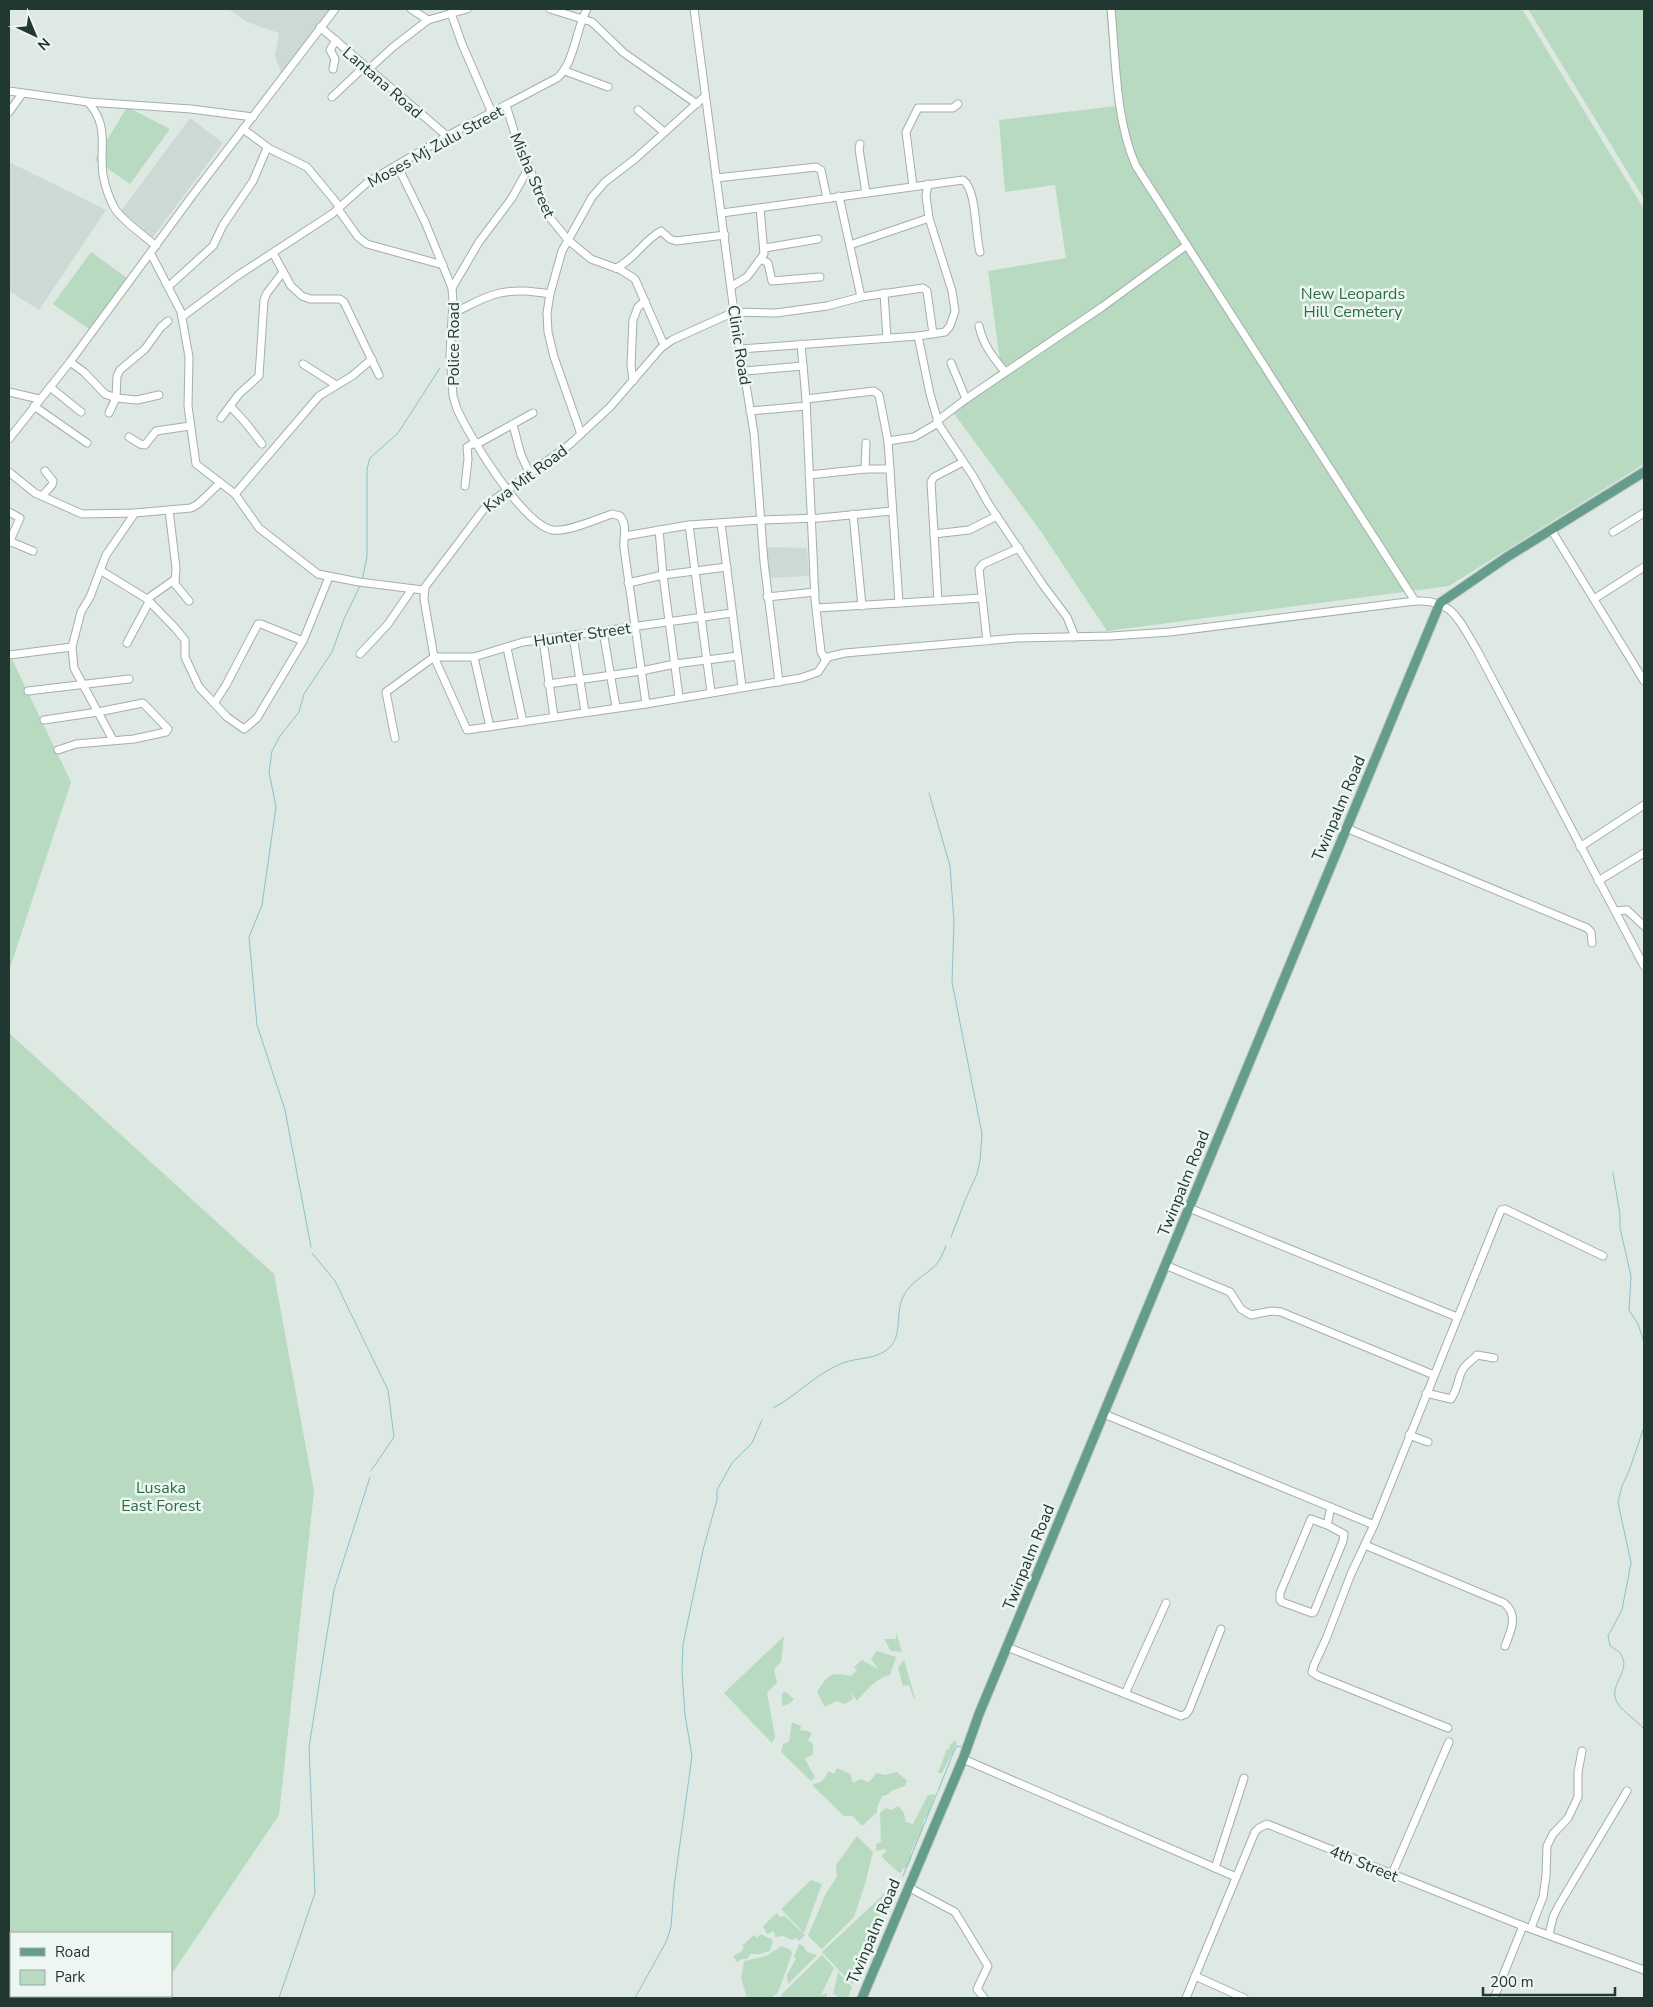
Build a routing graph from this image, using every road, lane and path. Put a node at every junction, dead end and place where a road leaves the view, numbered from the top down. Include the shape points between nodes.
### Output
1 (335, 9) edge
2 (411, 9) edge
3 (467, 9) edge
4 (550, 9) edge
5 (586, 9) edge
6 (694, 9) edge
7 (1111, 9) edge
8 (451, 13) junction
9 (582, 18) junction
10 (428, 20) junction
11 (320, 27) junction
12 (336, 40) junction
13 (333, 68) dead end
14 (367, 68) junction
15 (565, 71) junction
16 (608, 87) dead end
17 (9, 91) edge
18 (22, 94) junction
19 (705, 96) junction
20 (332, 97) dead end
21 (88, 102) junction
22 (697, 104) junction
23 (958, 104) dead end
24 (506, 105) junction
25 (638, 110) dead end
26 (9, 112) edge
27 (492, 113) junction
28 (253, 117) junction
29 (243, 129) junction
30 (664, 132) junction
31 (446, 136) junction
32 (860, 144) dead end
33 (267, 148) junction
34 (397, 165) junction
35 (529, 167) junction
36 (716, 178) junction
37 (928, 184) junction
38 (913, 186) junction
39 (866, 193) junction
40 (839, 196) junction
41 (826, 198) junction
42 (339, 208) junction
43 (760, 208) junction
44 (722, 213) junction
45 (929, 218) junction
46 (725, 235) junction
47 (818, 239) dead end
48 (568, 240) junction
49 (850, 245) junction
50 (1187, 245) junction
51 (156, 246) junction
52 (765, 248) junction
53 (980, 252) dead end
54 (273, 253) junction
55 (151, 254) junction
56 (761, 259) junction
57 (442, 265) junction
58 (616, 268) junction
59 (283, 272) junction
60 (820, 277) dead end
61 (732, 286) junction
62 (168, 287) junction
63 (452, 288) junction
64 (884, 293) junction
65 (550, 294) junction
66 (862, 297) junction
67 (645, 301) junction
68 (734, 312) junction
69 (453, 313) junction
70 (182, 317) junction
71 (168, 322) dead end
72 (979, 326) dead end
73 (933, 334) junction
74 (918, 336) junction
75 (887, 338) junction
76 (801, 344) junction
77 (664, 345) junction
78 (741, 349) junction
79 (372, 359) junction
80 (70, 362) junction
81 (302, 364) dead end
82 (951, 364) dead end
83 (803, 366) junction
84 (745, 371) junction
85 (1006, 372) junction
86 (379, 375) dead end
87 (634, 381) junction
88 (336, 385) junction
89 (50, 387) junction
90 (9, 392) edge
91 (159, 395) dead end
92 (116, 398) junction
93 (40, 399) junction
94 (966, 399) junction
95 (806, 402) junction
96 (34, 406) junction
97 (230, 406) junction
98 (750, 410) junction
99 (81, 412) dead end
100 (533, 412) dead end
101 (109, 413) dead end
102 (221, 418) dead end
103 (937, 422) junction
104 (512, 425) junction
105 (190, 426) junction
106 (581, 434) junction
107 (129, 437) dead end
108 (9, 439) edge
109 (888, 441) junction
110 (87, 443) dead end
111 (477, 443) junction
112 (866, 443) dead end
113 (262, 444) dead end
114 (963, 462) junction
115 (865, 469) junction
116 (890, 469) junction
117 (45, 471) dead end
118 (9, 472) edge
119 (1644, 472) edge
120 (530, 474) junction
121 (809, 475) junction
122 (220, 483) junction
123 (465, 486) dead end
124 (506, 490) junction
125 (235, 494) junction
126 (42, 496) junction
127 (168, 510) junction
128 (892, 511) junction
129 (9, 512) edge
130 (134, 513) junction
131 (1644, 513) edge
132 (853, 514) junction
133 (997, 516) junction
134 (812, 518) junction
135 (760, 520) junction
136 (721, 523) junction
137 (689, 525) junction
138 (659, 530) junction
139 (1552, 530) junction
140 (1613, 532) dead end
141 (934, 534) junction
142 (624, 536) junction
143 (9, 542) edge
144 (1019, 548) junction
145 (33, 551) dead end
146 (726, 567) junction
147 (1644, 567) edge
148 (100, 570) junction
149 (694, 571) junction
150 (663, 576) junction
151 (328, 577) junction
152 (174, 580) junction
153 (628, 583) junction
154 (412, 589) junction
155 (423, 590) junction
156 (815, 592) junction
157 (768, 597) junction
158 (982, 598) junction
159 (1594, 599) junction
160 (148, 600) junction
161 (1415, 600) junction
162 (189, 601) dead end
163 (938, 601) junction
164 (899, 603) junction
165 (1440, 603) junction
166 (862, 606) junction
167 (817, 608) junction
168 (732, 613) junction
169 (702, 618) junction
170 (670, 622) junction
171 (635, 627) junction
172 (603, 631) junction
173 (573, 636) junction
174 (1075, 637) junction
175 (543, 640) junction
176 (304, 641) junction
177 (987, 641) junction
178 (127, 643) dead end
179 (72, 647) junction
180 (507, 648) junction
181 (360, 654) dead end
182 (9, 655) edge
183 (738, 656) junction
184 (434, 657) junction
185 (474, 657) junction
186 (825, 659) junction
187 (707, 660) junction
188 (675, 664) junction
189 (641, 671) junction
190 (612, 675) junction
191 (129, 679) dead end
192 (581, 680) junction
193 (1644, 681) edge
194 (779, 682) junction
195 (548, 684) junction
196 (84, 686) junction
197 (742, 688) junction
198 (28, 692) dead end
199 (711, 692) junction
200 (679, 698) junction
201 (214, 702) junction
202 (646, 704) junction
203 (616, 707) junction
204 (98, 712) junction
205 (585, 712) junction
206 (554, 717) junction
207 (44, 720) dead end
208 (523, 722) junction
209 (490, 727) junction
210 (394, 738) dead end
211 (113, 740) junction
212 (58, 750) dead end
213 (1644, 805) edge
214 (1346, 828) junction
215 (1580, 847) junction
216 (1644, 853) edge
217 (1598, 881) junction
218 (1615, 911) junction
219 (1644, 926) edge
220 (1592, 943) dead end
221 (1644, 966) edge
222 (1189, 1208) junction
223 (1602, 1256) dead end
224 (1165, 1265) junction
225 (1457, 1317) junction
226 (1494, 1358) dead end
227 (1434, 1374) junction
228 (1426, 1393) junction
229 (1104, 1414) junction
230 (1409, 1435) junction
231 (1428, 1442) dead end
232 (1331, 1508) junction
233 (1374, 1524) junction
234 (1327, 1525) junction
235 (1365, 1544) junction
236 (1166, 1603) dead end
237 (1221, 1629) dead end
238 (1505, 1646) dead end
239 (1007, 1647) junction
240 (1125, 1694) junction
241 (1448, 1728) dead end
242 (1449, 1742) dead end
243 (1582, 1751) dead end
244 (963, 1759) junction
245 (1244, 1778) dead end
246 (1627, 1791) dead end
247 (1215, 1868) junction
248 (1392, 1874) junction
249 (1236, 1877) junction
250 (908, 1887) junction
251 (1523, 1926) junction
252 (1531, 1928) junction
253 (1549, 1935) junction
254 (1644, 1970) edge
255 (1195, 1976) junction
256 (862, 1998) edge
257 (984, 1998) edge
258 (1186, 1998) edge
259 (1244, 1998) edge
260 (1494, 1998) edge

1 - 11 street
2 - 10 street
3 - 8 street
4 - 9 street
5 - 9 street
6 - 19 street, Clinic Road
7 - 50 street via 1119,106 1130,152
8 - 10 street
8 - 27 street
9 - 15 street
9 - 22 street via 597,27 624,53
10 - 14 street
11 - 12 street, Lantana Road
11 - 28 street
12 - 13 street via 330,50 335,59
12 - 14 street, Lantana Road
14 - 20 street
14 - 31 street, Lantana Road
15 - 16 street
15 - 24 street, Moses Mj Zulu Street
17 - 18 street
18 - 21 street
18 - 26 street
19 - 22 street
19 - 36 street, Clinic Road
21 - 28 street
21 - 51 street via 100,120 103,174 115,210
22 - 30 street
23 - 38 street via 953,108 918,108 906,132
24 - 27 street, Moses Mj Zulu Street
24 - 35 street, Misha Street
25 - 30 street
27 - 31 street, Moses Mj Zulu Street
28 - 29 street
29 - 33 street
29 - 51 street
30 - 48 street via 597,190
31 - 34 street, Moses Mj Zulu Street
32 - 39 street
33 - 42 street via 307,167
33 - 62 street via 253,181 223,225 214,246
34 - 42 street, Moses Mj Zulu Street via 368,182
34 - 57 street, Police Road
35 - 48 street, Misha Street via 547,214
35 - 63 street
36 - 41 street via 816,167 821,170
36 - 44 street, Clinic Road
37 - 38 street
37 - 45 street
37 - 53 street via 963,180 966,183 971,195
38 - 39 street
39 - 40 street
40 - 41 street
40 - 49 street
41 - 43 street
42 - 54 street, Moses Mj Zulu Street
42 - 57 street via 358,237 367,244
43 - 44 street
43 - 52 street
44 - 46 street, Clinic Road
45 - 49 street
45 - 73 street via 955,311 945,332
46 - 58 street via 676,241 660,231 625,264
46 - 61 street, Clinic Road
47 - 52 street
48 - 58 street, Misha Street via 592,258
48 - 65 street via 558,262
49 - 66 street
50 - 85 street via 1102,308
50 - 161 street
51 - 55 street
52 - 56 street
54 - 59 street
54 - 70 street, Moses Mj Zulu Street
55 - 62 street
55 - 80 street
56 - 60 street via 768,263 772,281
56 - 61 street via 747,277
57 - 63 street, Police Road
58 - 67 street, Misha Street via 635,279
59 - 79 street via 292,286 306,298 336,298 344,302
59 - 97 street via 264,300 259,376
61 - 68 street, Clinic Road
62 - 70 street
63 - 69 street, Police Road
64 - 66 street
64 - 73 street via 925,289
64 - 75 street
65 - 69 street via 507,291
65 - 106 street via 548,313 552,348
66 - 68 street via 776,313
67 - 77 street, Misha Street
67 - 87 street via 638,307 633,320 631,365
68 - 77 street, Kwa Mit Road
68 - 78 street, Clinic Road
69 - 111 street, Police Road via 450,348 453,396 459,415
70 - 105 street via 189,357
71 - 92 street via 120,370
72 - 85 street via 985,344
73 - 74 street
74 - 75 street
74 - 103 street
75 - 76 street
76 - 78 street
76 - 83 street
77 - 87 street, Kwa Mit Road
78 - 84 street, Clinic Road
79 - 86 street
79 - 88 street
80 - 89 street
80 - 92 street via 105,394
81 - 88 street
82 - 94 street
83 - 84 street
83 - 95 street
84 - 98 street, Clinic Road
85 - 94 street
87 - 106 street, Kwa Mit Road
88 - 125 street via 315,401
89 - 93 street
89 - 99 street
90 - 93 street
91 - 92 street via 137,400
92 - 101 street
93 - 96 street
94 - 103 street
95 - 98 street
95 - 109 street via 877,392
95 - 121 street
96 - 108 street
96 - 110 street
97 - 102 street
97 - 113 street
98 - 135 street, Clinic Road
100 - 104 street
103 - 109 street via 914,437
103 - 114 street
104 - 111 street
104 - 120 street
105 - 107 street via 156,431 145,445
105 - 122 street via 196,464
106 - 120 street, Kwa Mit Road
109 - 116 street
111 - 123 street via 467,447
111 - 124 street, Police Road
112 - 115 street
114 - 133 street
114 - 141 street via 932,479
115 - 116 street
115 - 121 street
116 - 128 street
117 - 126 street via 53,481
118 - 126 street
119 - 139 main road
120 - 124 street, Kwa Mit Road
121 - 134 street
122 - 125 street
122 - 127 street via 194,506
124 - 142 street, Police Road via 547,528 559,530 615,514 624,521
124 - 155 street, Kwa Mit Road via 480,512
125 - 151 street via 259,528 313,572
126 - 130 street via 82,514
127 - 130 street
127 - 152 street via 176,568
128 - 132 street
128 - 164 street
129 - 143 street via 20,518
130 - 148 street via 106,555
131 - 140 street
132 - 134 street
132 - 166 street
133 - 141 street via 969,530
133 - 144 street
134 - 135 street
134 - 156 street
135 - 136 street
135 - 157 street, Clinic Road
136 - 137 street
136 - 146 street
137 - 138 street
137 - 149 street
138 - 142 street
138 - 150 street
139 - 159 street
139 - 165 main road
141 - 163 street
142 - 153 street
143 - 145 street
144 - 158 street via 980,566
144 - 174 street via 1067,617
146 - 149 street
146 - 168 street
147 - 159 street
148 - 160 street
148 - 179 street via 82,612
149 - 150 street
149 - 169 street
150 - 153 street
150 - 170 street
151 - 154 street
151 - 176 street
152 - 160 street
152 - 162 street via 176,588
153 - 171 street
154 - 155 street
154 - 181 street via 388,624
155 - 184 street
156 - 157 street
156 - 167 street
157 - 194 street, Clinic Road
158 - 163 street
158 - 177 street
159 - 193 street
160 - 178 street
160 - 201 street via 183,637 185,657 198,684
161 - 165 street
161 - 174 street via 1199,629
163 - 164 street
164 - 166 street
165 - 214 main road, Twinpalm Road
165 - 215 street via 1454,614 1477,650
166 - 167 street
167 - 186 street via 821,652
168 - 169 street, Hunter Street
168 - 183 street
169 - 170 street, Hunter Street
169 - 187 street
170 - 171 street, Hunter Street
170 - 188 street
171 - 172 street, Hunter Street
171 - 189 street
172 - 173 street, Hunter Street
172 - 190 street
173 - 175 street, Hunter Street
173 - 192 street
174 - 177 street
175 - 180 street, Hunter Street
175 - 195 street
176 - 201 street via 258,624 226,686
176 - 201 street via 260,714 246,728 241,728 227,717
177 - 186 street via 845,652
179 - 182 street
179 - 196 street via 74,668
180 - 185 street, Hunter Street
180 - 208 street
183 - 187 street
183 - 197 street
184 - 185 street, Hunter Street
184 - 209 street via 468,730
184 - 210 street via 386,692
185 - 209 street
186 - 194 street via 815,674
187 - 188 street
187 - 199 street
188 - 189 street
188 - 200 street
189 - 190 street
189 - 202 street
190 - 192 street
190 - 203 street
191 - 196 street
192 - 195 street
192 - 205 street
194 - 197 street
195 - 206 street
196 - 198 street
196 - 204 street
197 - 199 street
199 - 200 street
200 - 202 street
202 - 203 street
203 - 205 street
204 - 207 street
204 - 211 street
204 - 211 street via 143,703 168,729 140,738
205 - 206 street
206 - 208 street
208 - 209 street
211 - 212 street via 76,744
213 - 215 street
214 - 220 street via 1587,928 1591,932
214 - 222 main road, Twinpalm Road
215 - 217 street
216 - 217 street
217 - 218 street
218 - 219 street via 1627,910
218 - 221 street
222 - 224 main road, Twinpalm Road
222 - 225 street
223 - 225 street via 1505,1209 1501,1210
224 - 227 street via 1230,1292 1241,1309 1251,1315 1281,1312
224 - 229 main road, Twinpalm Road
225 - 227 street
226 - 228 street via 1478,1355 1465,1366 1451,1399
227 - 228 street
228 - 230 street
229 - 232 street
229 - 239 main road, Twinpalm Road
230 - 231 street
230 - 233 street
232 - 233 street
232 - 234 street
233 - 235 street
234 - 234 street via 1311,1519 1280,1593 1282,1602 1314,1612 1343,1541 1344,1534
235 - 238 street via 1504,1603 1511,1610 1514,1622
235 - 241 street via 1312,1672
236 - 240 street
237 - 240 street via 1186,1714 1181,1716
239 - 240 street
239 - 244 main road, Twinpalm Road
242 - 248 street
243 - 252 street via 1578,1797 1568,1818 1549,1840 1543,1896
244 - 247 street
244 - 250 main road, Twinpalm Road
245 - 247 street
246 - 253 street via 1559,1905
247 - 249 street
248 - 249 street, 4th Street via 1267,1824 1255,1832
248 - 251 street, 4th Street
249 - 255 street, 4th Street
250 - 256 main road, Twinpalm Road
250 - 257 street via 948,1907 958,1917 987,1963 988,1970 977,1989
251 - 252 street, 4th Street
251 - 260 street
252 - 253 street, 4th Street
253 - 254 street, 4th Street
255 - 258 street, 4th Street
255 - 259 street

